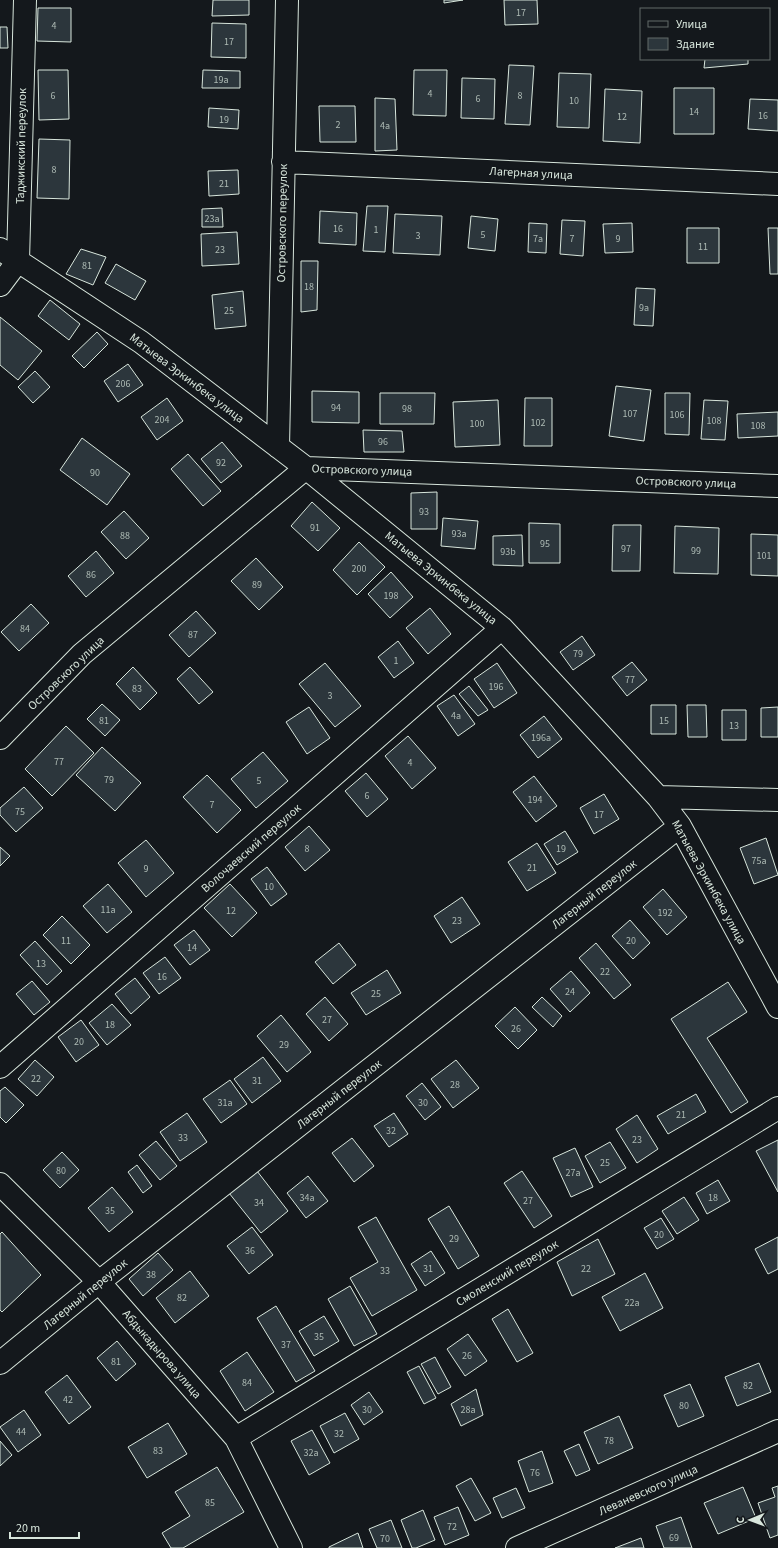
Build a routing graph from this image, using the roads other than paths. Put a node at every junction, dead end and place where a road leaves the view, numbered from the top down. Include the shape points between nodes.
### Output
1 (25, 0) edge
2 (287, 0) edge
3 (283, 162) junction
4 (778, 184) edge
5 (0, 249) edge
6 (18, 261) junction
7 (0, 285) edge
8 (278, 447) junction
9 (306, 468) junction
10 (778, 486) edge
11 (502, 628) junction
12 (0, 738) edge
13 (658, 797) junction
14 (778, 800) edge
15 (680, 826) junction
16 (778, 1007) edge
17 (0, 1067) edge
18 (778, 1108) edge
19 (0, 1184) edge
20 (99, 1282) junction
21 (0, 1363) edge
22 (778, 1431) edge
23 (236, 1438) junction
24 (291, 1548) edge
25 (518, 1548) edge

1 - 6 street, Таджикский переулок
2 - 3 street, Островского переулок
3 - 4 street, Лагерная улица
3 - 8 street, Островского переулок
5 - 6 street, Матыева Эркинбека улица
6 - 7 street
6 - 8 street, Матыева Эркинбека улица via 141,342
8 - 9 street, Матыева Эркинбека улица
9 - 10 street, Островского улица
9 - 11 street, Матыева Эркинбека улица
9 - 12 street, Островского улица via 82,654
11 - 13 street, Матыева Эркинбека улица
11 - 17 street, Волочаевский переулок
13 - 14 street
13 - 15 street, Матыева Эркинбека улица
15 - 16 street, Матыева Эркинбека улица
15 - 20 street, Лагерный переулок
18 - 23 street, Смоленский переулок
19 - 20 street, Абдыкадырова улица
20 - 21 street, Лагерный переулок
20 - 23 street, Абдыкадырова улица
22 - 25 street, Леваневского улица
23 - 24 street, Абдыкадырова улица

